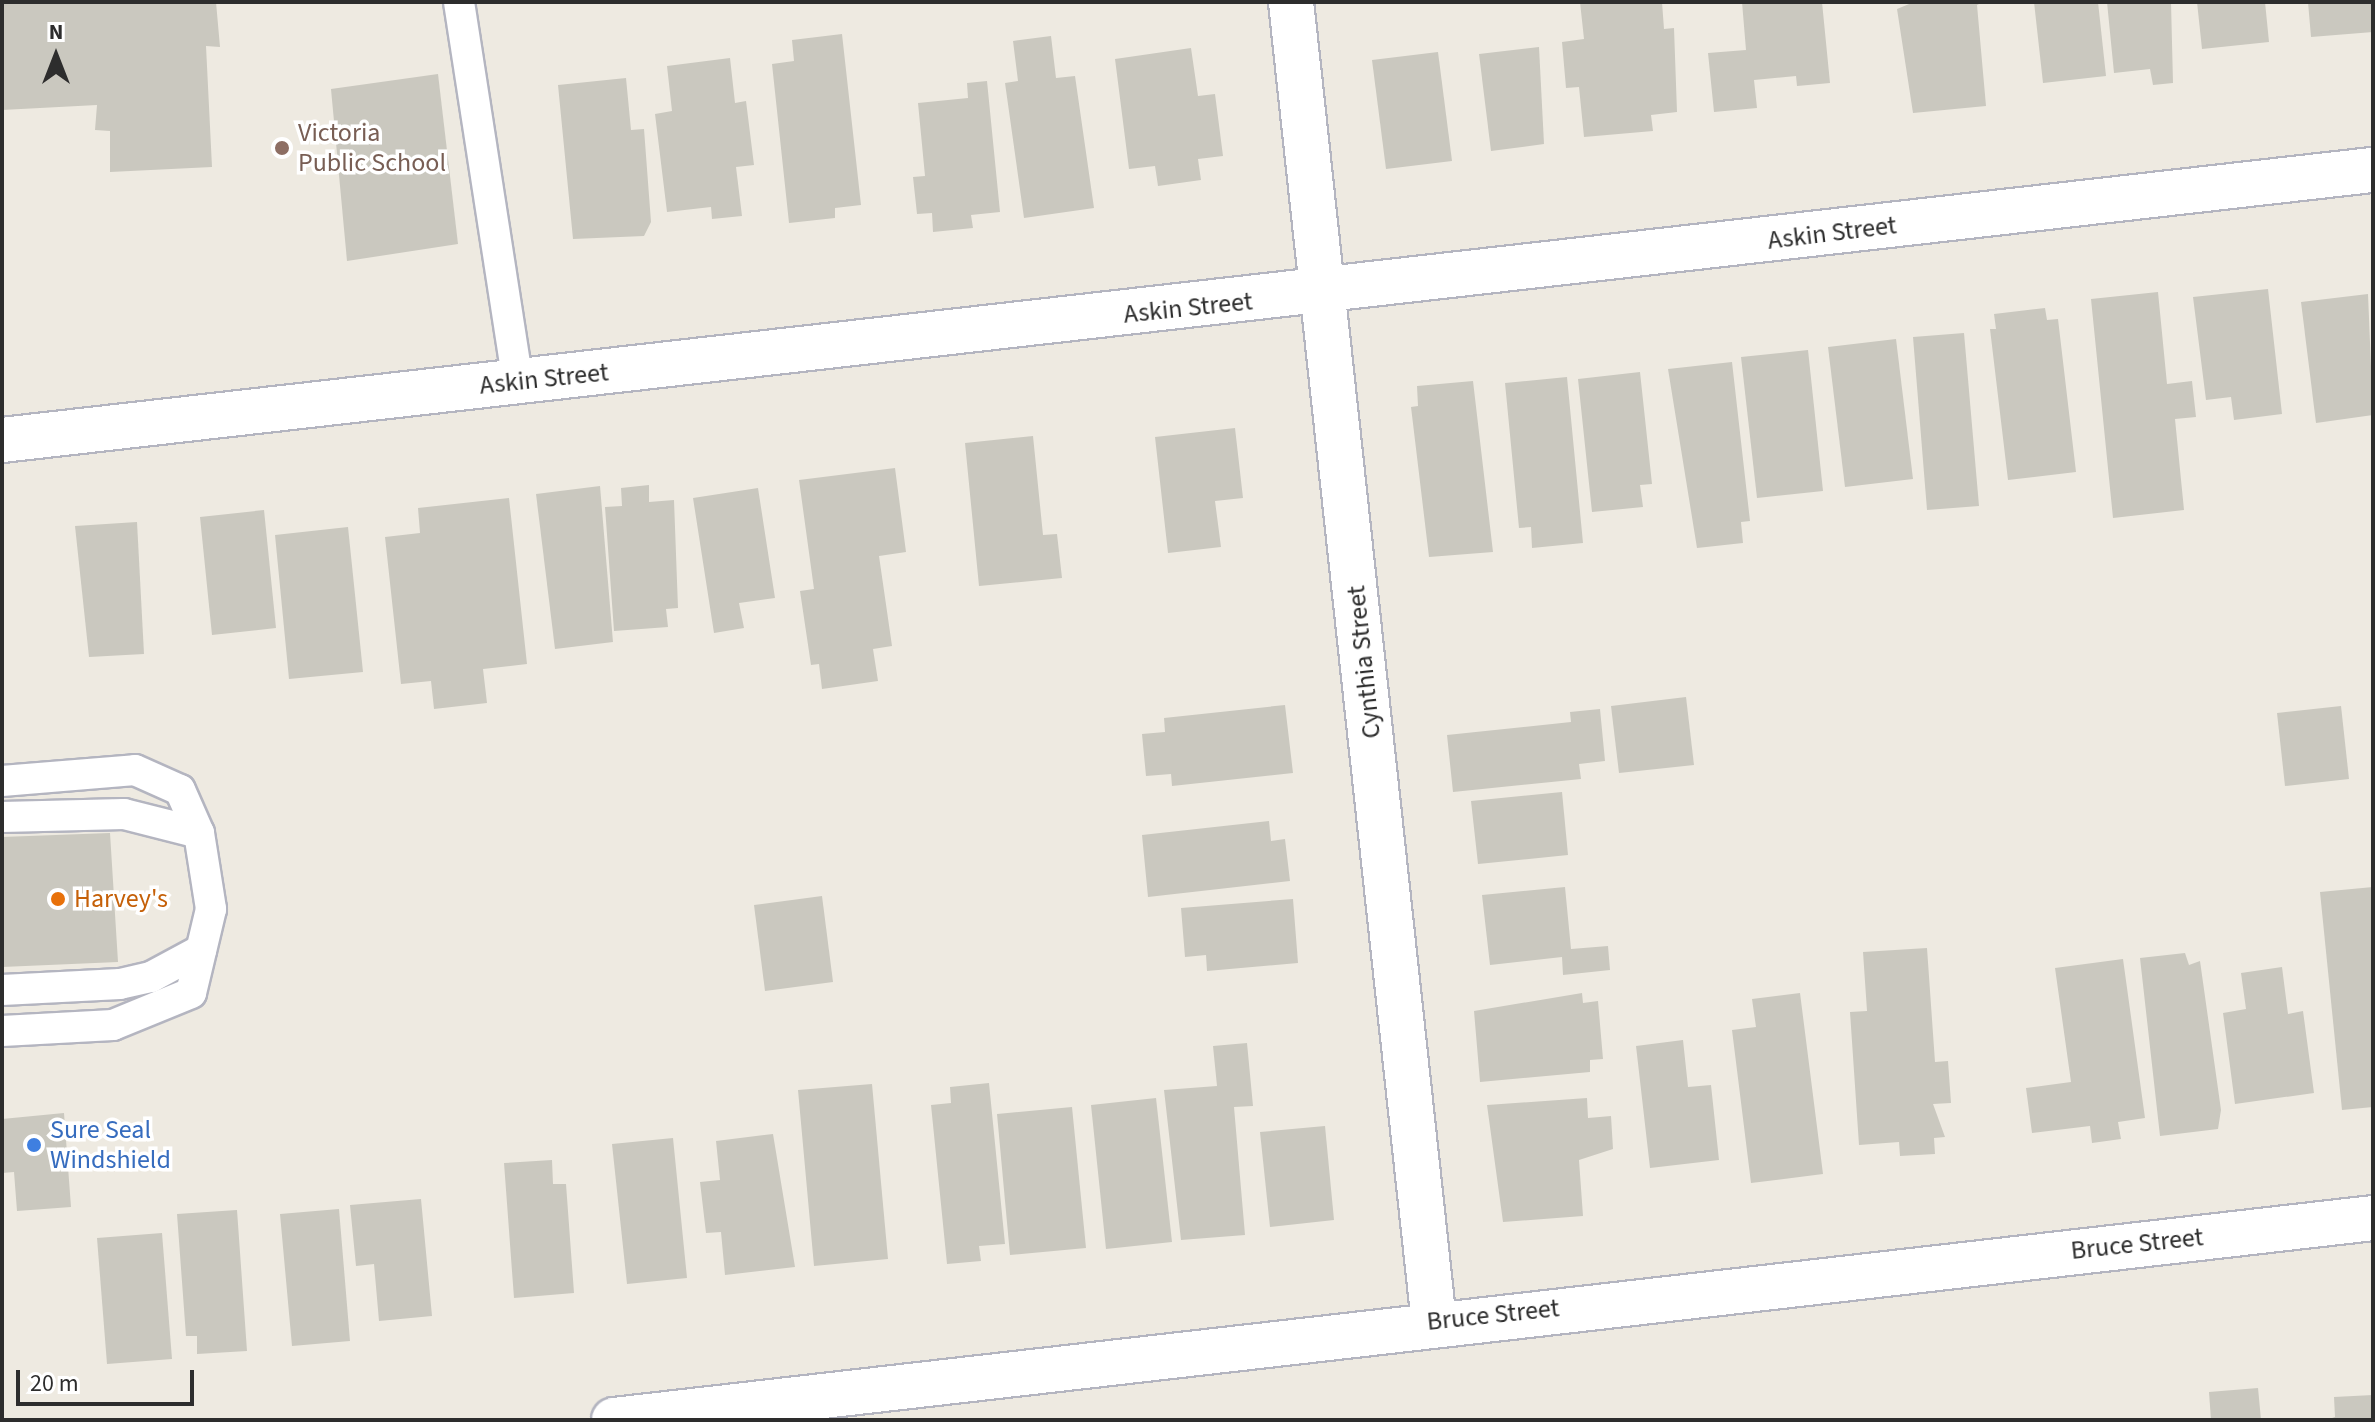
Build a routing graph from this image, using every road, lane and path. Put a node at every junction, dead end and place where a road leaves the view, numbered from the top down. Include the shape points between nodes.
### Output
1 (459, 2) edge
2 (1291, 2) edge
3 (2373, 170) edge
4 (1324, 293) junction
5 (518, 382) junction
6 (2, 440) edge
7 (2, 781) edge
8 (2, 817) edge
9 (199, 833) junction
10 (201, 950) junction
11 (2, 990) edge
12 (2, 1031) edge
13 (2373, 1218) edge
14 (1434, 1322) junction
15 (614, 1420) edge

1 - 5 lane
2 - 4 street, Cynthia Street
3 - 4 street, Askin Street
4 - 5 street, Askin Street
4 - 14 street, Cynthia Street
5 - 6 street, Askin Street
7 - 9 lane via 135,770 180,790
8 - 9 lane via 124,814
9 - 10 lane via 211,909
10 - 11 lane via 120,984
10 - 12 lane via 191,993 113,1025
13 - 14 street, Bruce Street
14 - 15 street, Bruce Street

